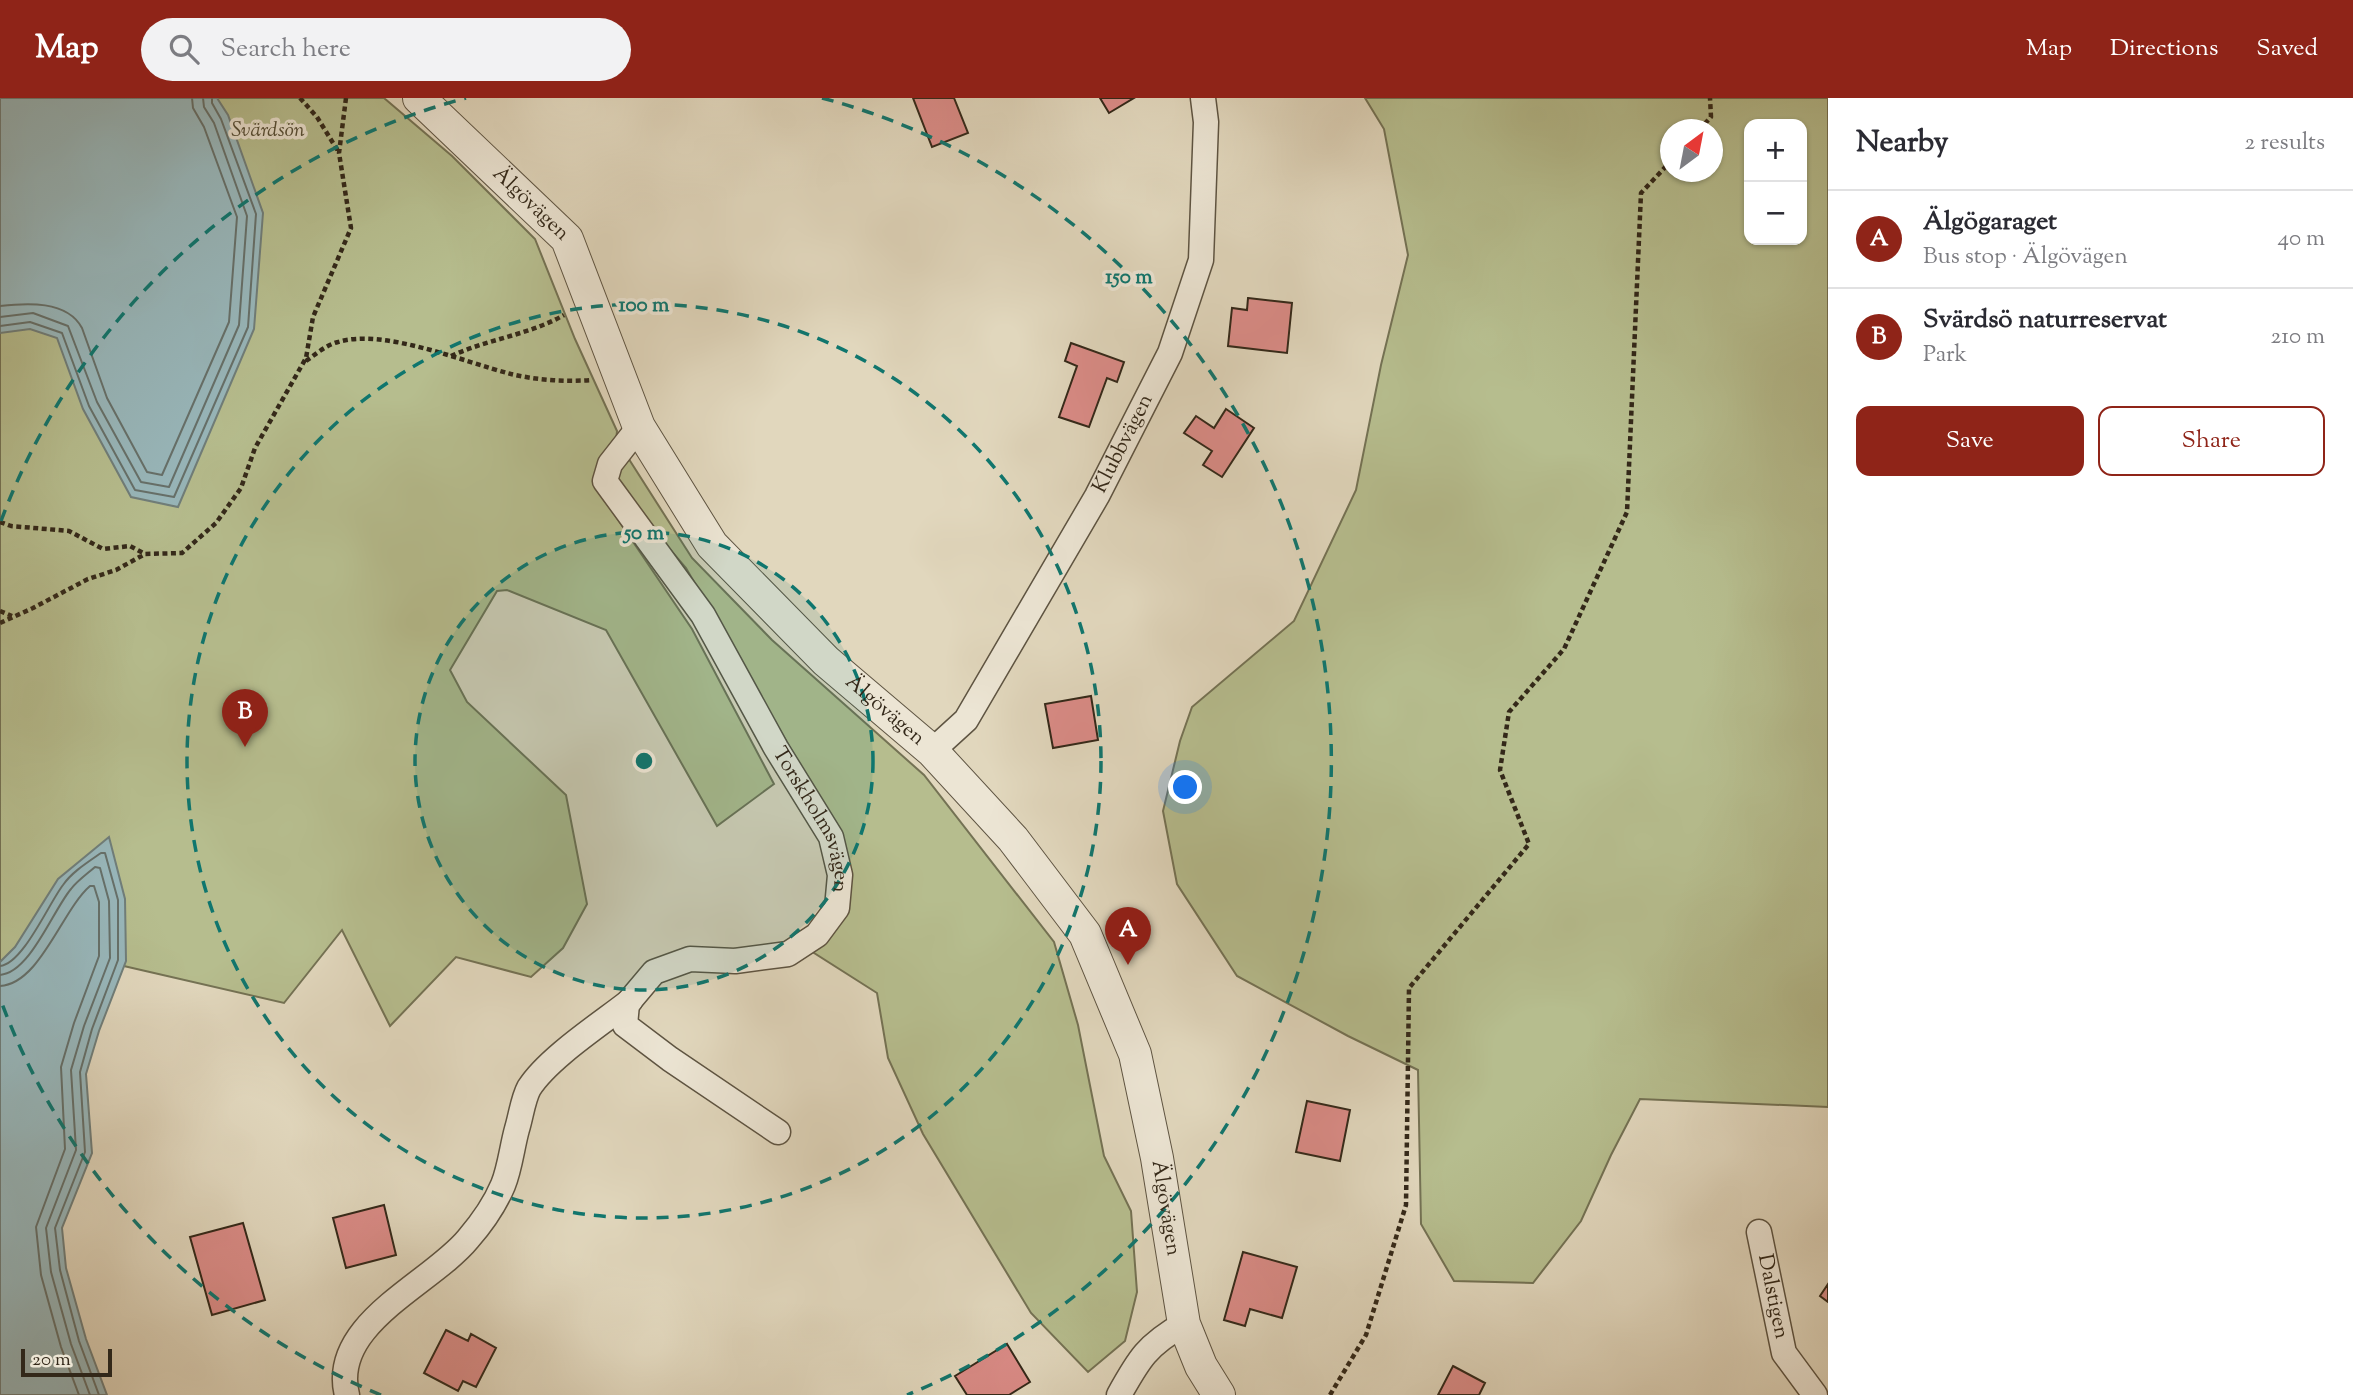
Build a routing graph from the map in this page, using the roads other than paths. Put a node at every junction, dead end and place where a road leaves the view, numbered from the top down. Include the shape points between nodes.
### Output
1 (419, 98) edge
2 (1203, 98) edge
3 (639, 427) junction
4 (932, 751) junction
5 (630, 1001) junction
6 (778, 1132) dead end
7 (1759, 1232) dead end
8 (1184, 1324) junction
9 (347, 1395) edge
10 (1119, 1395) edge
11 (1219, 1395) edge
12 (1815, 1395) edge

1 - 3 street, Älgövägen via 567,239
2 - 4 street, Klubbvägen via 1201,260 1170,354 1097,496 966,720
3 - 4 street, Älgövägen via 712,545 826,661
3 - 5 street, Torskholmsvägen via 610,464 605,481 703,615 831,837 840,875 837,908 817,934 788,954 735,961 690,959 654,972
4 - 8 street, Älgövägen via 1013,839 1085,934 1135,1054
5 - 6 street via 625,1025
5 - 9 street via 571,1046 529,1089 503,1184 468,1240 366,1326 352,1350
7 - 12 street, Dalstigen via 1784,1353
8 - 10 street via 1159,1338 1139,1360
8 - 11 street, Älgövägen

